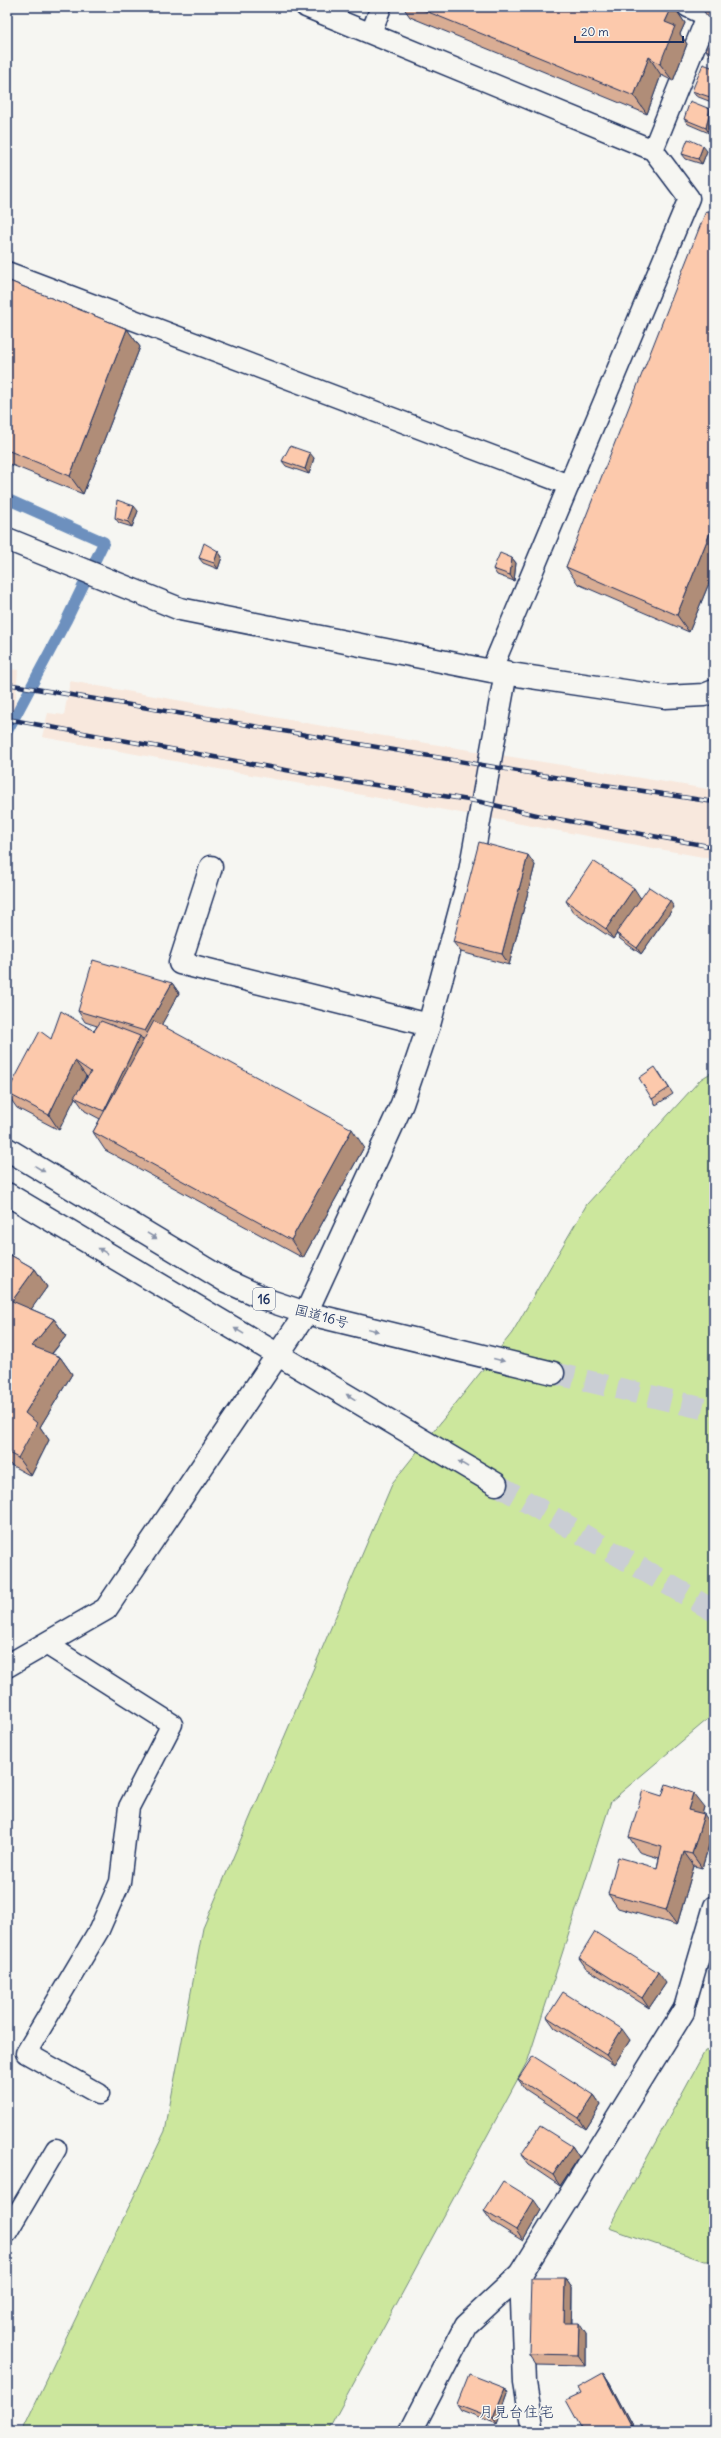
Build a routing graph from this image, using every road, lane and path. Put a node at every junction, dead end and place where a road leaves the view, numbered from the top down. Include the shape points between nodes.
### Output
1 (306, 7) edge
2 (381, 7) edge
3 (688, 7) edge
4 (710, 17) edge
5 (371, 33) junction
6 (653, 150) junction
7 (7, 272) edge
8 (569, 485) junction
9 (7, 539) edge
10 (499, 671) junction
11 (714, 690) edge
12 (212, 867) dead end
13 (429, 1026) junction
14 (7, 1149) edge
15 (7, 1194) edge
16 (306, 1313) junction
17 (277, 1354) junction
18 (553, 1373) tunnel mouth
19 (496, 1484) tunnel mouth
20 (46, 1644) junction
21 (7, 1666) edge
22 (714, 1906) edge
23 (683, 2012) joint
24 (99, 2094) dead end
25 (56, 2149) dead end
26 (7, 2232) edge
27 (521, 2274) junction
28 (411, 2431) edge
29 (533, 2431) edge

1 - 5 lane
2 - 5 lane
3 - 4 lane
4 - 6 lane
5 - 6 lane
6 - 8 lane via 689,198
7 - 8 lane
8 - 10 lane
9 - 10 main road via 180,609
10 - 11 main road via 665,697 704,695
10 - 13 main road via 469,877
12 - 13 main road via 180,963
13 - 16 main road via 402,1104
14 -> 16 main road, 国道16号 / 16 via 226,1281 270,1301
17 -> 15 main road
16 - 17 main road
16 -> 18 main road, 国道16号 / 16
19 -> 17 main road
17 - 20 main road via 106,1609
20 - 21 main road
20 - 24 lane via 172,1724 129,1807 120,1882 102,1923 26,2053
22 - 23 lane
23 - 27 main road
25 - 26 lane
27 - 28 main road via 466,2325
27 - 29 main road via 525,2383

